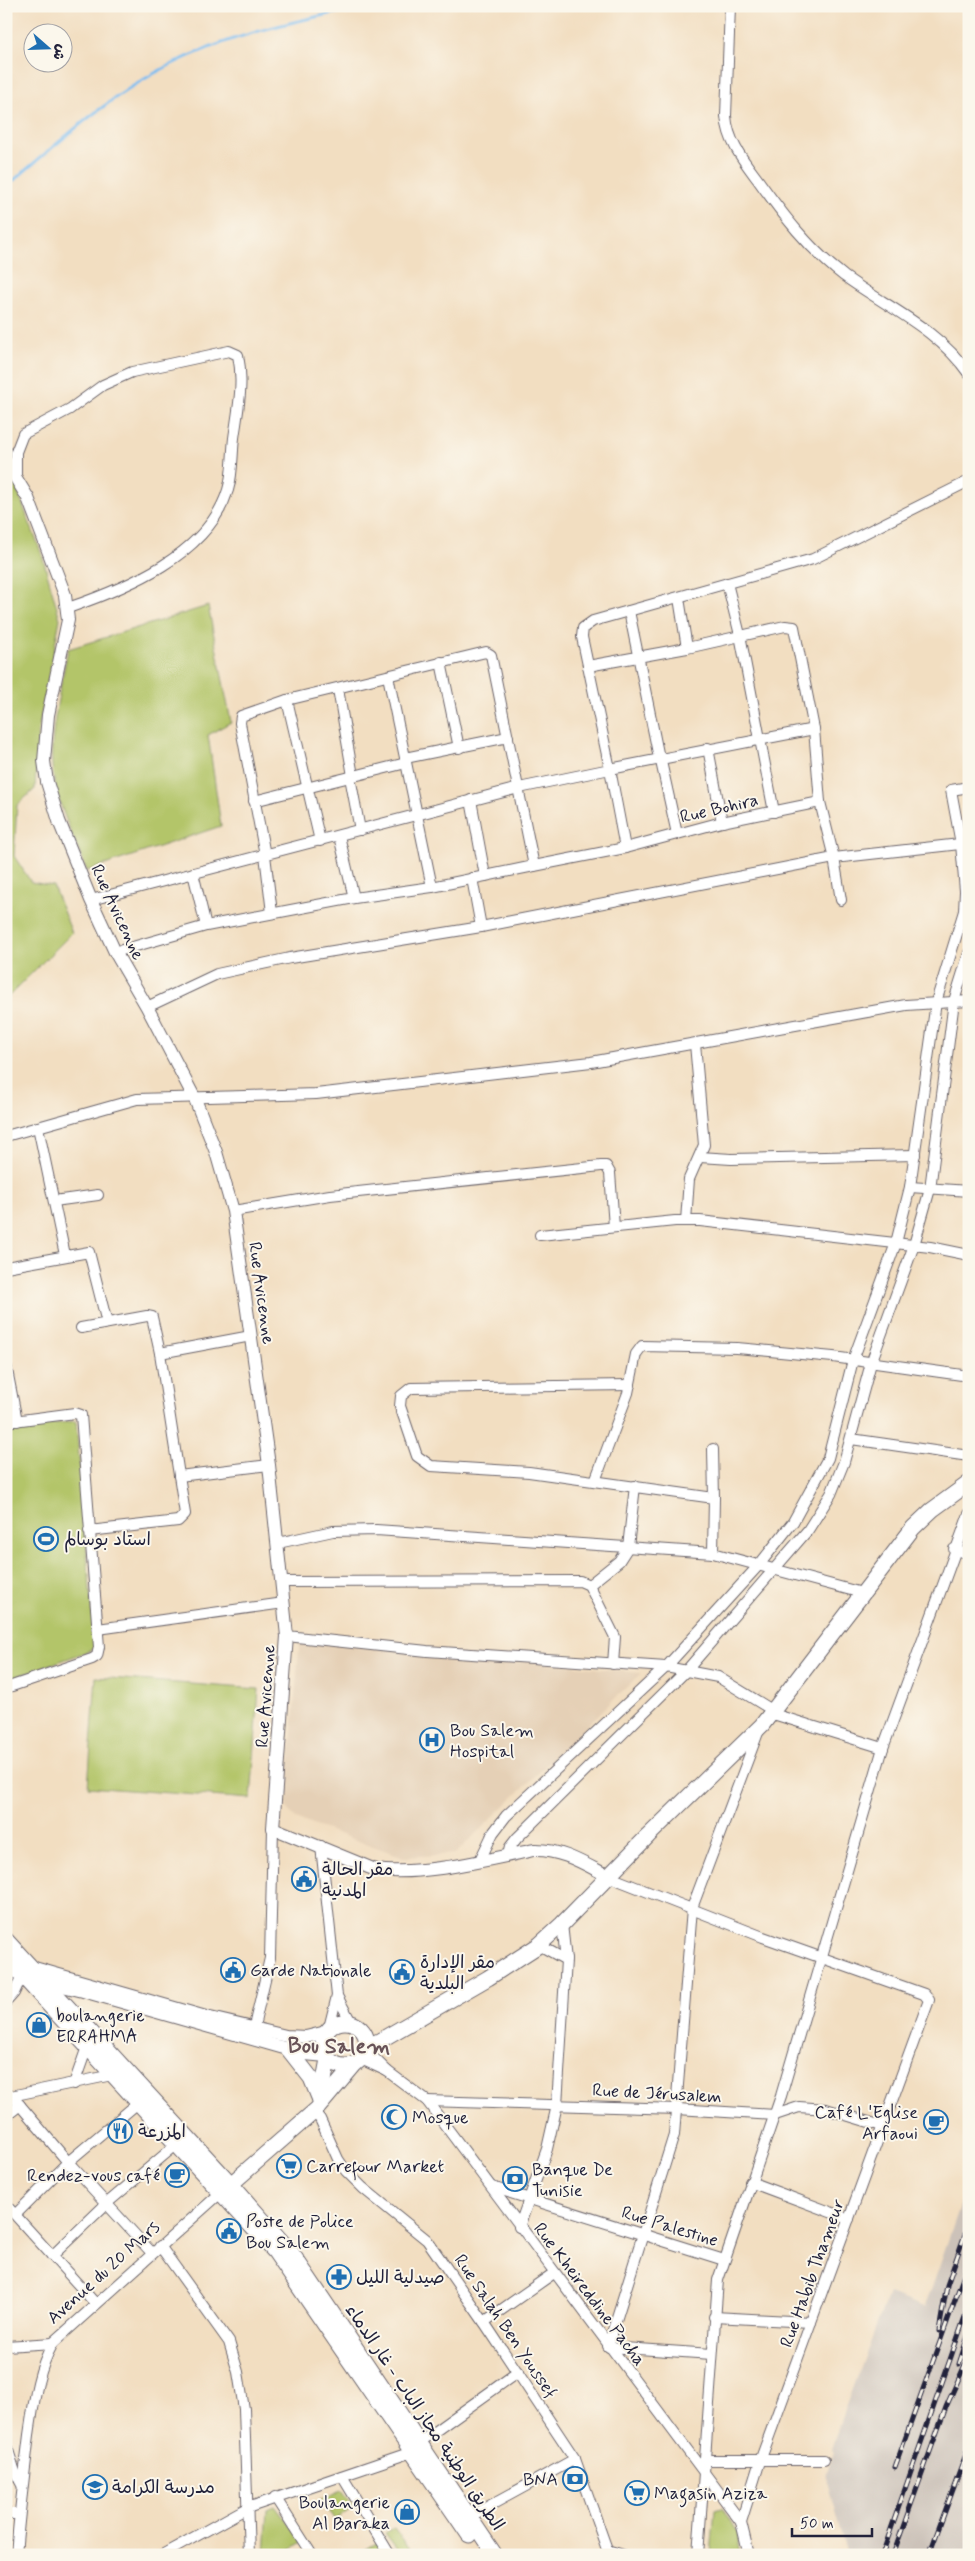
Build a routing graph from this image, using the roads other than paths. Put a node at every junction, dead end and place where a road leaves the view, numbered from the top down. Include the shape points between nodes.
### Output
1 (730, 6) edge
2 (969, 374) edge
3 (6, 462) edge
4 (16, 475) junction
5 (969, 481) edge
6 (727, 583) junction
7 (679, 598) junction
8 (68, 608) junction
9 (629, 611) junction
10 (740, 635) junction
11 (687, 648) junction
12 (639, 656) junction
13 (441, 662) junction
14 (588, 666) junction
15 (388, 676) junction
16 (338, 689) junction
17 (287, 700) junction
18 (814, 729) junction
19 (508, 737) junction
20 (760, 738) junction
21 (459, 748) junction
22 (708, 748) junction
23 (660, 757) junction
24 (406, 760) junction
25 (610, 769) junction
26 (352, 777) junction
27 (969, 787) edge
28 (307, 788) junction
29 (519, 788) junction
30 (471, 800) junction
31 (254, 801) junction
32 (820, 802) junction
33 (774, 812) junction
34 (416, 815) junction
35 (722, 822) junction
36 (360, 830) junction
37 (677, 834) junction
38 (339, 836) junction
39 (320, 840) junction
40 (965, 843) edge
41 (625, 848) junction
42 (266, 855) junction
43 (834, 858) junction
44 (534, 866) junction
45 (193, 873) junction
46 (485, 876) junction
47 (472, 878) junction
48 (432, 887) junction
49 (354, 898) junction
50 (91, 900) junction
51 (841, 900) dead end
52 (272, 913) junction
53 (206, 926) junction
54 (481, 927) junction
55 (115, 952) junction
56 (969, 953) edge
57 (954, 1001) junction
58 (969, 1001) edge
59 (936, 1002) junction
60 (147, 1007) junction
61 (695, 1044) junction
62 (195, 1099) junction
63 (38, 1127) junction
64 (6, 1136) edge
65 (915, 1155) junction
66 (700, 1157) junction
67 (910, 1188) junction
68 (930, 1189) junction
69 (969, 1192) edge
70 (98, 1195) dead end
71 (54, 1201) junction
72 (233, 1211) junction
73 (686, 1221) junction
74 (614, 1226) junction
75 (540, 1235) dead end
76 (896, 1243) junction
77 (914, 1245) junction
78 (66, 1255) junction
79 (969, 1255) edge
80 (6, 1267) edge
81 (107, 1323) junction
82 (81, 1328) dead end
83 (251, 1336) junction
84 (160, 1353) junction
85 (853, 1360) junction
86 (871, 1363) junction
87 (6, 1365) edge
88 (969, 1376) edge
89 (630, 1384) junction
90 (17, 1421) junction
91 (6, 1422) edge
92 (851, 1439) junction
93 (713, 1449) dead end
94 (969, 1456) edge
95 (269, 1465) junction
96 (179, 1476) junction
97 (595, 1481) junction
98 (967, 1483) edge
99 (635, 1486) junction
100 (714, 1498) junction
101 (969, 1514) edge
102 (89, 1531) junction
103 (278, 1543) junction
104 (628, 1547) junction
105 (954, 1549) junction
106 (713, 1553) junction
107 (969, 1554) edge
108 (759, 1565) junction
109 (776, 1570) junction
110 (282, 1582) junction
111 (589, 1585) junction
112 (862, 1592) junction
113 (284, 1603) junction
114 (98, 1630) junction
115 (287, 1636) junction
116 (613, 1664) junction
117 (666, 1667) junction
118 (686, 1671) junction
119 (6, 1688) edge
120 (768, 1716) junction
121 (883, 1748) junction
122 (273, 1828) junction
123 (321, 1846) junction
124 (508, 1856) junction
125 (480, 1860) junction
126 (610, 1877) junction
127 (692, 1908) junction
128 (562, 1924) junction
129 (6, 1940) edge
130 (539, 1945) junction
131 (822, 1956) junction
132 (6, 1958) edge
133 (566, 1960) junction
134 (27, 1971) junction
135 (38, 1983) junction
136 (14, 1993) junction
137 (337, 1996) junction
138 (6, 2002) edge
139 (351, 2022) junction
140 (328, 2030) junction
141 (253, 2034) junction
142 (87, 2047) junction
143 (289, 2050) junction
144 (362, 2050) junction
145 (327, 2058) junction
146 (112, 2075) junction
147 (74, 2084) junction
148 (10, 2097) edge
149 (426, 2101) junction
150 (138, 2104) junction
151 (20, 2105) junction
152 (557, 2105) junction
153 (318, 2106) junction
154 (677, 2109) junction
155 (775, 2115) junction
156 (6, 2116) edge
157 (882, 2126) junction
158 (176, 2145) junction
159 (68, 2162) junction
160 (750, 2182) junction
161 (492, 2187) junction
162 (226, 2188) junction
163 (531, 2200) junction
164 (6, 2204) edge
165 (106, 2204) junction
166 (16, 2214) junction
167 (849, 2218) junction
168 (520, 2228) junction
169 (644, 2235) junction
170 (160, 2246) junction
171 (152, 2253) junction
172 (52, 2256) junction
173 (724, 2260) junction
174 (554, 2273) junction
175 (94, 2303) junction
176 (714, 2317) junction
177 (484, 2322) junction
178 (811, 2322) junction
179 (53, 2342) junction
180 (6, 2346) edge
181 (609, 2347) junction
182 (712, 2354) junction
183 (518, 2372) junction
184 (6, 2444) edge
185 (415, 2447) junction
186 (575, 2460) junction
187 (705, 2460) junction
188 (824, 2460) dead end
189 (760, 2461) junction
190 (704, 2474) junction
191 (342, 2476) junction
192 (22, 2485) junction
193 (275, 2497) junction
194 (247, 2508) junction
195 (6, 2514) edge
196 (20, 2514) junction
197 (469, 2517) junction
198 (741, 2522) junction
199 (608, 2552) edge
200 (307, 2553) edge
201 (16, 2555) edge
202 (162, 2555) edge
203 (249, 2555) edge
204 (390, 2555) edge
205 (483, 2555) edge
206 (495, 2555) edge
207 (623, 2555) edge
208 (698, 2555) edge
209 (749, 2555) edge

1 - 2 street via 726,116 735,149 801,237 824,260 942,341
3 - 4 street, Rue Avicenne
4 - 8 street, Rue Avicenne via 28,498
4 - 8 street via 16,452 23,434 70,409 111,380 132,372 230,351 238,355 241,400 230,482 215,518 184,550 135,581
5 - 6 street via 820,556
6 - 7 street
6 - 10 street
7 - 9 street
7 - 11 street
8 - 50 street, Rue Avicenne via 48,714 44,761 52,800
9 - 12 street
9 - 14 street via 585,625 582,636
10 - 11 street
10 - 18 street via 794,627
10 - 20 street
11 - 12 street
12 - 14 street
12 - 23 street
13 - 15 street
13 - 19 street via 490,653
13 - 21 street
14 - 25 street
15 - 16 street
15 - 24 street
16 - 17 street
16 - 26 street
17 - 28 street
17 - 31 street via 245,714 240,719
18 - 20 street
18 - 32 street
19 - 21 street
19 - 29 street
20 - 22 street
20 - 33 street
21 - 24 street
22 - 23 street
22 - 35 street
23 - 25 street
23 - 37 street
24 - 26 street
24 - 34 street
25 - 29 street
25 - 41 street
26 - 28 street
26 - 36 street
27 - 40 street via 951,790
28 - 31 street
28 - 39 street
29 - 30 street
29 - 44 street
30 - 34 street
30 - 46 street
31 - 42 street
32 - 33 street, Rue Bohira
32 - 43 street
33 - 35 street, Rue Bohira
34 - 36 street
34 - 48 street
35 - 37 street, Rue Bohira
36 - 38 street
37 - 41 street, Rue Bohira
38 - 39 street
38 - 49 street
39 - 42 street
40 - 43 street
40 - 59 street via 964,911
41 - 44 street, Rue Bohira
42 - 45 street
42 - 52 street
43 - 51 street
43 - 54 street
44 - 46 street, Rue Bohira
45 - 50 street
45 - 53 street
46 - 47 street, Rue Bohira
47 - 48 street, Rue Bohira
47 - 54 street
48 - 49 street, Rue Bohira
49 - 52 street, Rue Bohira
50 - 55 street, Rue Avicenne
52 - 53 street, Rue Bohira
53 - 55 street, Rue Bohira
54 - 60 street via 238,968 217,974
55 - 60 street, Rue Avicenne
56 - 57 street
57 - 58 street
57 - 59 street
57 - 68 street
59 - 61 street via 817,1020
59 - 65 street
60 - 62 street, Rue Avicenne
61 - 62 street via 591,1062 316,1094
61 - 66 street via 704,1128
62 - 63 street via 137,1099
62 - 72 street, Rue Avicenne via 216,1152
63 - 64 street
63 - 71 street
65 - 66 street
65 - 67 street
66 - 73 street via 689,1179
67 - 68 street
67 - 76 street
68 - 69 street
68 - 77 street
70 - 71 street
71 - 78 street
72 - 74 street via 330,1194 606,1166 610,1173
72 - 83 street, Rue Avicenne
73 - 74 street
73 - 76 street
74 - 75 street
76 - 77 street
76 - 85 street
77 - 79 street
77 - 86 street
78 - 80 street
78 - 81 street via 91,1254
81 - 82 street
81 - 84 street via 152,1317
83 - 84 street
83 - 95 street, Rue Avicenne
84 - 96 street
85 - 86 street
85 - 89 street via 737,1348 642,1346 636,1354
85 - 108 street via 828,1458 793,1522
86 - 88 street
86 - 92 street
87 - 90 street
89 - 97 street
89 - 97 street via 412,1388 401,1396 400,1406 417,1456 431,1466 529,1472
90 - 91 street
90 - 102 street via 81,1415
92 - 94 street
92 - 109 street via 831,1494
93 - 100 street
95 - 96 street
95 - 103 street, Rue Avicenne
96 - 102 street via 185,1514 182,1520
97 - 99 street
98 - 112 main road via 913,1528
99 - 100 street
99 - 104 street
100 - 106 street
101 - 105 street
102 - 114 street
103 - 104 street via 333,1532 376,1530
103 - 110 street, Rue Avicenne
104 - 106 street
104 - 111 street via 619,1561
105 - 107 street
105 - 121 street
106 - 108 street
108 - 109 street
108 - 117 street
109 - 112 street
109 - 118 street
110 - 111 street via 505,1581 580,1582
110 - 113 street, Rue Avicenne
111 - 116 street via 615,1637
112 - 120 main road
113 - 114 street
113 - 115 street, Rue Avicenne
114 - 119 street via 99,1652 92,1659
115 - 116 street via 427,1651
115 - 122 street, Rue Avicenne
116 - 117 street
117 - 118 street
117 - 125 street via 506,1816 493,1833
118 - 120 street via 718,1676
118 - 124 street via 517,1838
120 - 121 street
120 - 126 main road
120 - 127 street
121 - 131 street
122 - 123 street
122 - 141 street via 270,1958
123 - 125 street via 386,1872
123 - 137 street
124 - 125 street
124 - 126 street via 548,1850 562,1853
126 - 127 street
126 - 128 main road
127 - 131 street
127 - 154 street
128 - 130 main road
128 - 133 street
129 - 134 main road, الطريق الوطنية مجاز الباب - غار الدماء
130 - 133 street
130 - 144 main road
131 - 155 street
131 - 157 street, Rue Habib Thameur via 924,1994 929,2000
132 - 134 main road, الطريق الوطنية مجاز الباب - غار الدماء
133 - 152 street
134 - 135 main road, الطريق الوطنية مجاز الباب - غار الدماء
134 - 136 street
134 - 141 street
135 - 136 street
135 - 141 street
135 - 142 main road, الطريق الوطنية مجاز الباب - غار الدماء
135 - 162 main road, الطريق الوطنية مجاز الباب - غار الدماء
136 - 138 street
137 - 139 street
137 - 140 street
139 - 140 main road via 336,2023
139 - 144 main road
140 - 141 street via 295,2037
140 - 145 main road via 323,2048
141 - 143 street
142 - 146 main road, الطريق الوطنية مجاز الباب - غار الدماء
142 - 147 street
143 - 145 street
143 - 153 main road via 312,2078
144 - 145 main road via 338,2065
144 - 149 street, Rue Kheireddine Pacha
144 - 153 main road, Avenue du 20 Mars
145 - 153 main road
146 - 147 street
146 - 150 main road, الطريق الوطنية مجاز الباب - غار الدماء
147 - 148 street
148 - 151 street
149 - 152 street, Rue de Jérusalem
149 - 161 street, Rue Kheireddine Pacha
150 - 158 main road, الطريق الوطنية مجاز الباب - غار الدماء
150 - 159 street
151 - 156 street
151 - 159 street
152 - 154 street, Rue de Jérusalem
152 - 163 street
153 - 162 main road, Avenue du 20 Mars
153 - 177 street, Rue Salah Ben Youssef via 332,2147 346,2171 427,2240
154 - 155 street, Rue de Jérusalem
154 - 169 street via 665,2167
155 - 157 street, Rue de Jérusalem via 799,2107 826,2109
155 - 160 street
157 - 167 street, Rue Habib Thameur
158 - 162 main road, الطريق الوطنية مجاز الباب - غار الدماء
158 - 165 street
159 - 165 street
159 - 166 street
160 - 167 street
160 - 173 street
161 - 163 street, Rue Palestine
161 - 168 street, Rue Kheireddine Pacha
162 - 170 street, Avenue du 20 Mars
162 - 185 main road, الطريق الوطنية مجاز الباب - غار الدماء via 291,2252
163 - 168 street
163 - 169 street, Rue Palestine
164 - 166 street
165 - 171 street
165 - 172 street
166 - 172 street
167 - 178 street, Rue Habib Thameur
168 - 174 street, Rue Kheireddine Pacha
169 - 173 street, Rue Palestine
169 - 181 street
170 - 171 street, Avenue du 20 Mars
170 - 194 street via 229,2342 244,2409
171 - 175 street, Avenue du 20 Mars
172 - 175 street
173 - 176 street
174 - 177 street
174 - 181 street, Rue Kheireddine Pacha
175 - 179 street, Avenue du 20 Mars
176 - 178 street
176 - 182 street
177 - 183 street, Rue Salah Ben Youssef
178 - 189 street, Rue Habib Thameur
179 - 180 street
179 - 192 street, Avenue du 20 Mars via 37,2381
181 - 182 street
181 - 190 street, Rue Kheireddine Pacha
182 - 187 street
183 - 185 street
183 - 186 street, Rue Salah Ben Youssef
184 - 192 street
185 - 191 street
185 - 197 main road, الطريق الوطنية مجاز الباب - غار الدماء
185 - 205 main road, الطريق الوطنية مجاز الباب - غار الدماء
186 - 197 street
186 - 199 street, Rue Salah Ben Youssef
187 - 189 street
187 - 190 street
188 - 189 street
189 - 198 street, Rue Habib Thameur
190 - 198 street, Rue Kheireddine Pacha
190 - 208 street
191 - 193 street
191 - 204 street
192 - 196 street, Avenue du 20 Mars
193 - 194 street
193 - 200 street
194 - 202 street
194 - 203 street
195 - 196 street
196 - 201 street, Avenue du 20 Mars
197 - 206 main road, الطريق الوطنية مجاز الباب - غار الدماء
198 - 209 street
199 - 207 street

